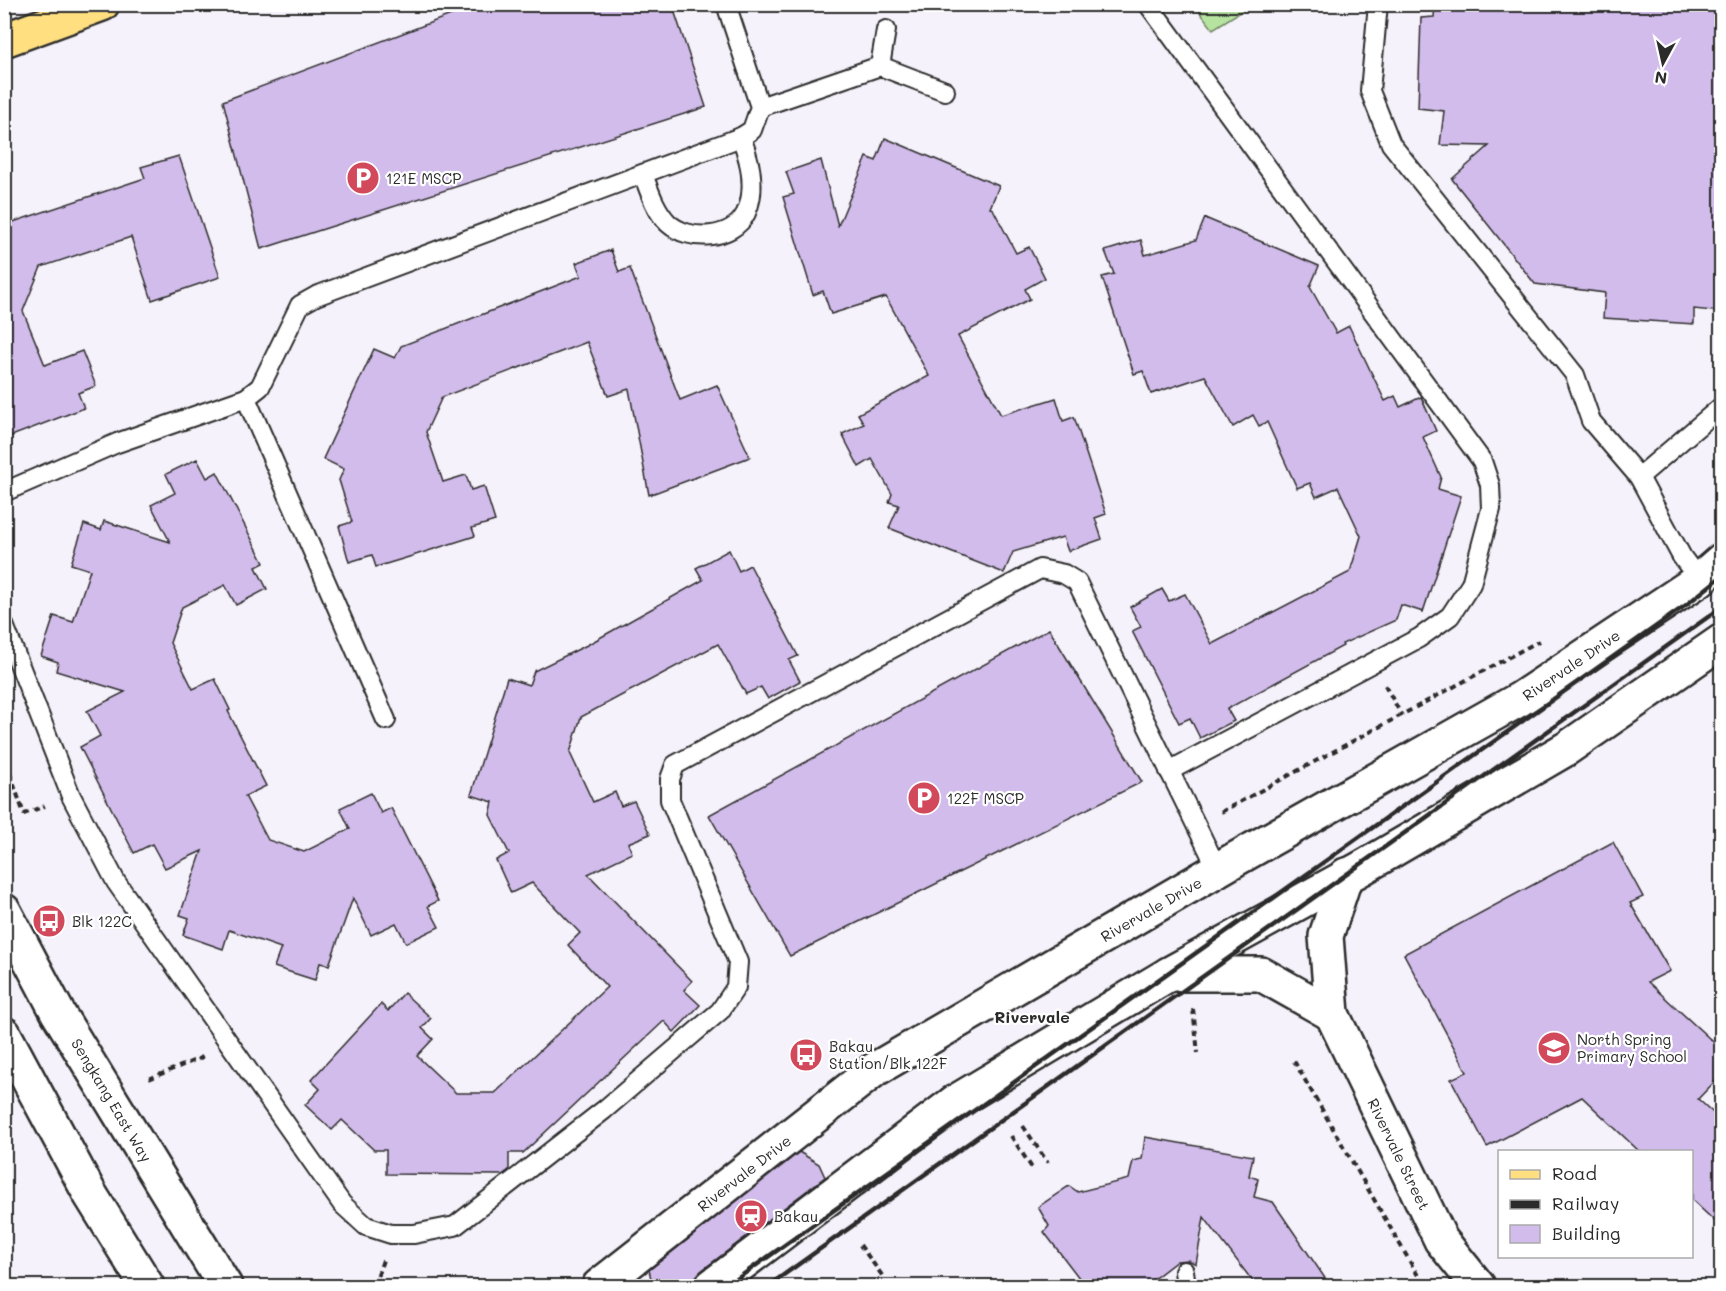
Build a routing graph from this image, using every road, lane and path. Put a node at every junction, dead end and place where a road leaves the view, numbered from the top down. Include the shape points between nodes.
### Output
1 (102, 4) edge
2 (726, 4) edge
3 (1148, 4) edge
4 (1378, 4) edge
5 (886, 30) dead end
6 (4, 40) edge
7 (880, 66) junction
8 (945, 91) dead end
9 (760, 107) junction
10 (741, 136) junction
11 (643, 174) junction
12 (246, 399) junction
13 (1722, 406) edge
14 (1639, 477) junction
15 (4, 492) edge
16 (1710, 570) edge
17 (4, 625) edge
18 (1545, 638) dead end
19 (1722, 641) edge
20 (1389, 693) dead end
21 (1402, 716) junction
22 (386, 720) dead end
23 (4, 770) edge
24 (1169, 771) junction
25 (24, 814) dead end
26 (1196, 825) junction
27 (1218, 870) junction
28 (1346, 875) junction
29 (4, 911) edge
30 (1169, 974) junction
31 (1193, 1008) dead end
32 (1332, 1014) junction
33 (4, 1034) edge
34 (230, 1045) junction
35 (1198, 1053) dead end
36 (1294, 1061) dead end
37 (149, 1079) dead end
38 (1023, 1126) dead end
39 (1011, 1136) dead end
40 (1048, 1163) dead end
41 (1034, 1171) dead end
42 (861, 1245) dead end
43 (884, 1278) dead end
44 (147, 1287) edge
45 (225, 1287) edge
46 (599, 1287) edge
47 (712, 1287) edge
48 (1424, 1287) edge
49 (1478, 1287) edge

1 - 6 main road
2 - 9 lane
3 - 24 lane via 1482,461 1490,485 1491,509 1471,584 1450,616 1419,638
4 - 14 lane via 1370,91 1391,144 1575,375 1590,421
5 - 7 lane
7 - 8 lane
7 - 9 lane
9 - 10 lane via 752,130
10 - 11 lane
10 - 11 lane via 749,163 751,194 745,215 729,229 706,237 684,233 669,224
11 - 12 lane via 300,305 260,387
12 - 15 lane via 117,442
12 - 22 lane
13 - 14 lane
14 - 16 lane via 1682,557
16 - 27 street, Rivervale Drive via 1520,699
17 - 34 lane via 71,796 116,882
18 - 21 path
19 - 28 street via 1566,748
20 - 21 path
21 - 26 path
23 - 25 path via 8,768
24 - 26 lane
24 - 34 lane via 1077,582 1064,574 1040,569 675,765 670,800 738,962 736,987 720,1011 604,1110 455,1226 414,1234 391,1234 366,1226 342,1204
26 - 27 lane
27 - 46 street, Rivervale Drive via 874,1070
28 - 30 street
28 - 32 street, Rivervale Street via 1326,936
29 - 45 street, Sengkang East Way via 58,1013
30 - 32 street via 1261,974
30 - 47 street via 955,1102
31 - 35 path
32 - 49 street, Rivervale Street via 1441,1240
33 - 44 street via 90,1194
34 - 37 path
36 - 48 path
38 - 40 path
39 - 41 path
42 - 43 path

